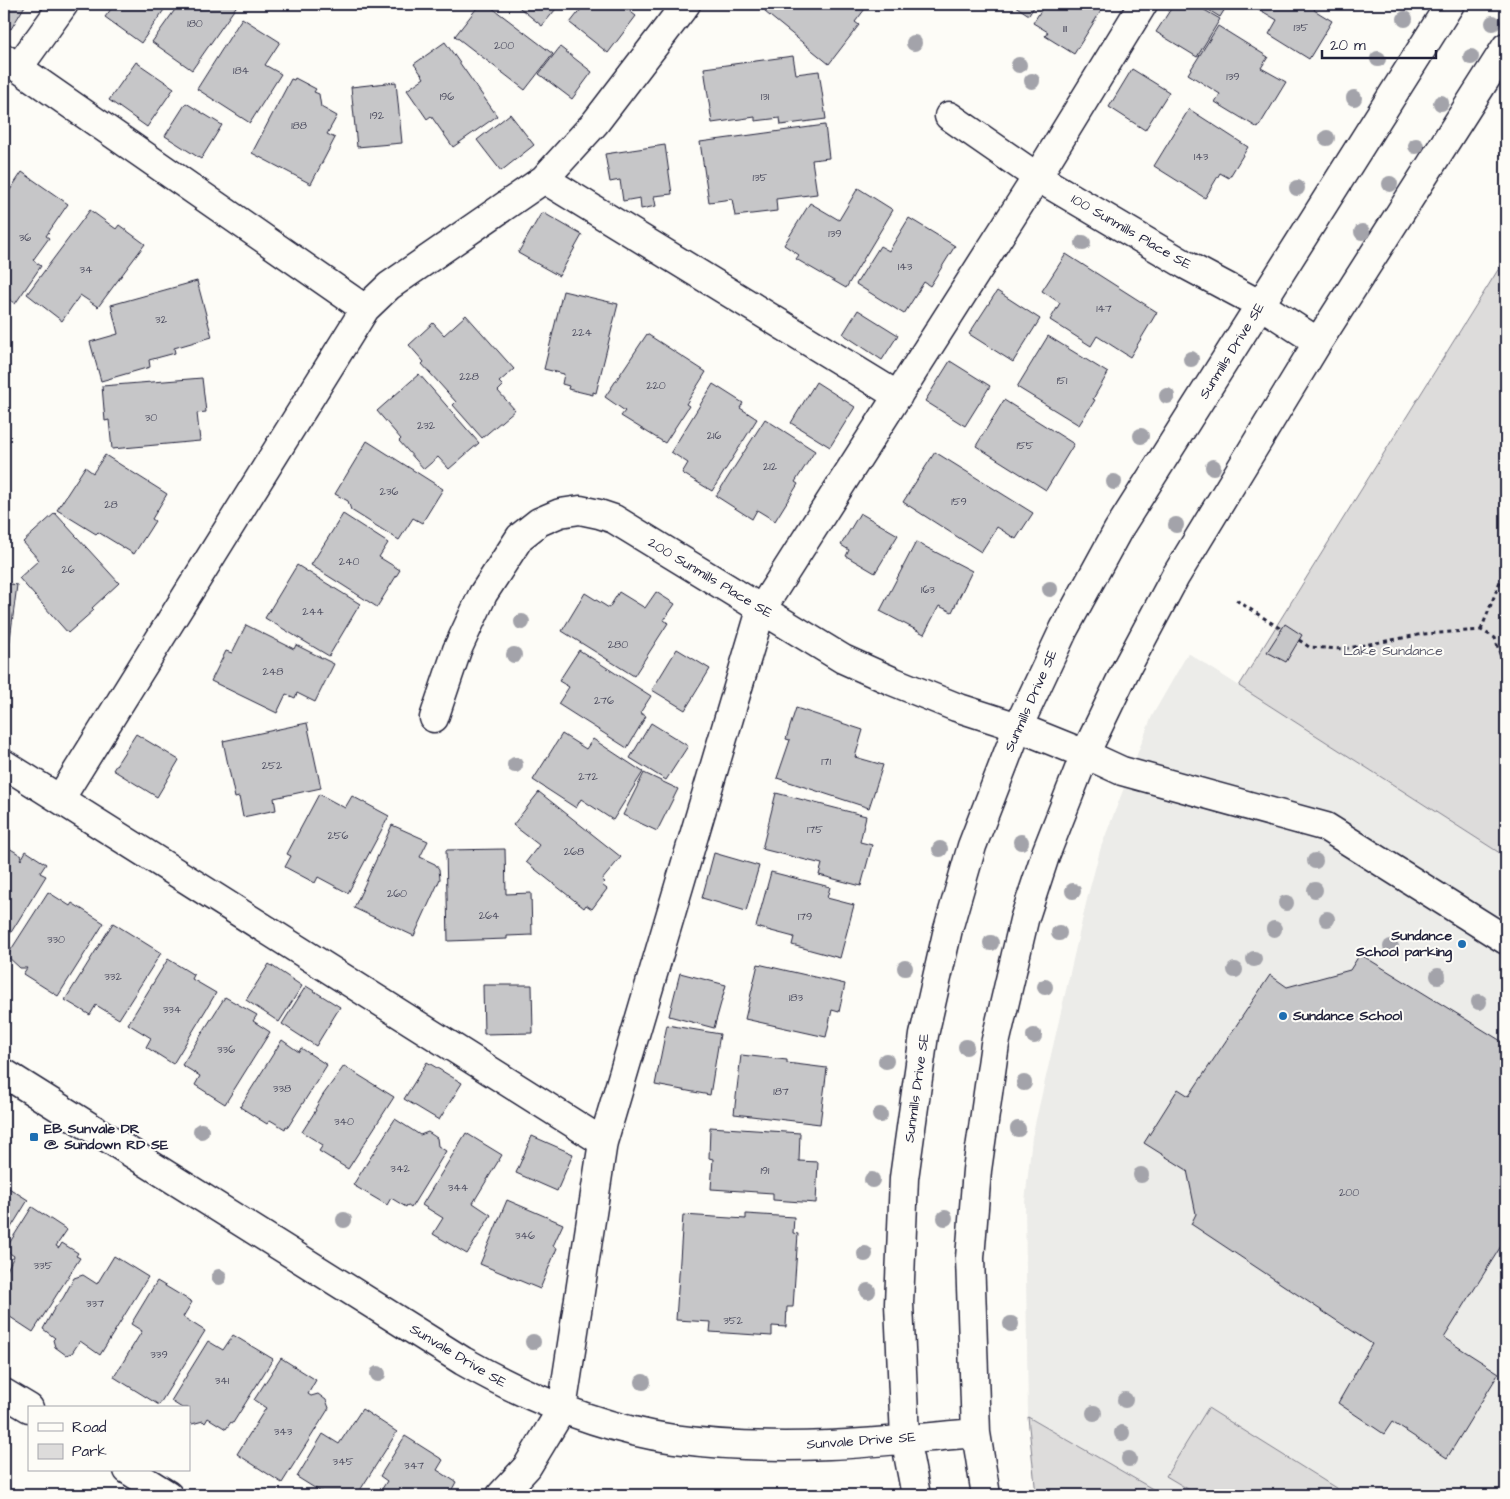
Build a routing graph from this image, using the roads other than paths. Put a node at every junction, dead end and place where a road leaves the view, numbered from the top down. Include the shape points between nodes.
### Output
1 (64, 4) edge
2 (686, 4) edge
3 (1143, 4) edge
4 (1450, 4) edge
5 (1506, 47) edge
6 (11, 63) edge
7 (949, 116) dead end
8 (1036, 177) junction
9 (544, 179) junction
10 (1261, 305) junction
11 (365, 309) junction
12 (1318, 342) junction
13 (898, 396) junction
14 (761, 610) junction
15 (434, 718) dead end
16 (1018, 728) junction
17 (1085, 754) junction
18 (4, 764) edge
19 (60, 799) junction
20 (1506, 940) edge
21 (4, 1074) edge
22 (603, 1142) junction
23 (4, 1393) edge
24 (28, 1407) edge
25 (562, 1408) junction
26 (976, 1433) junction
27 (904, 1438) junction
28 (131, 1472) edge
29 (168, 1495) edge
30 (501, 1495) edge
31 (916, 1495) edge
32 (986, 1495) edge

1 - 6 street
2 - 9 street via 595,123
3 - 8 street
4 - 10 street, Sunmills Drive SE
5 - 12 street
6 - 11 street
7 - 8 street, 100 Sunmills Place SE
8 - 10 street, 100 Sunmills Place SE
8 - 13 street
9 - 11 street via 389,286
9 - 13 street
10 - 12 street, 100 Sunmills Place SE
10 - 16 street, Sunmills Drive SE via 1118,530 1064,629
11 - 19 street
12 - 17 street via 1176,578 1127,667
13 - 14 street
14 - 15 street, 200 Sunmills Place SE via 614,519 580,510 560,513 539,522 520,537 483,594 457,650
14 - 16 street, 200 Sunmills Place SE via 843,659 901,685
14 - 22 street
16 - 17 street, 200 Sunmills Place SE
16 - 27 street, Sunmills Drive SE via 972,846 948,929 924,1035 904,1178 899,1304
17 - 20 street, 200 Sunmills Place SE via 1122,771 1326,827
17 - 26 street via 1024,920 995,1044 976,1170 970,1258
18 - 19 street
19 - 22 street
21 - 25 street, Sunvale Drive SE via 463,1361 503,1384
22 - 25 street
23 - 24 street
25 - 27 street, Sunvale Drive SE via 614,1426 673,1439 742,1445 829,1445
25 - 30 street via 527,1467
26 - 27 street, Sunvale Drive SE
26 - 32 street
27 - 31 street, Sunmills Drive SE
28 - 29 street

